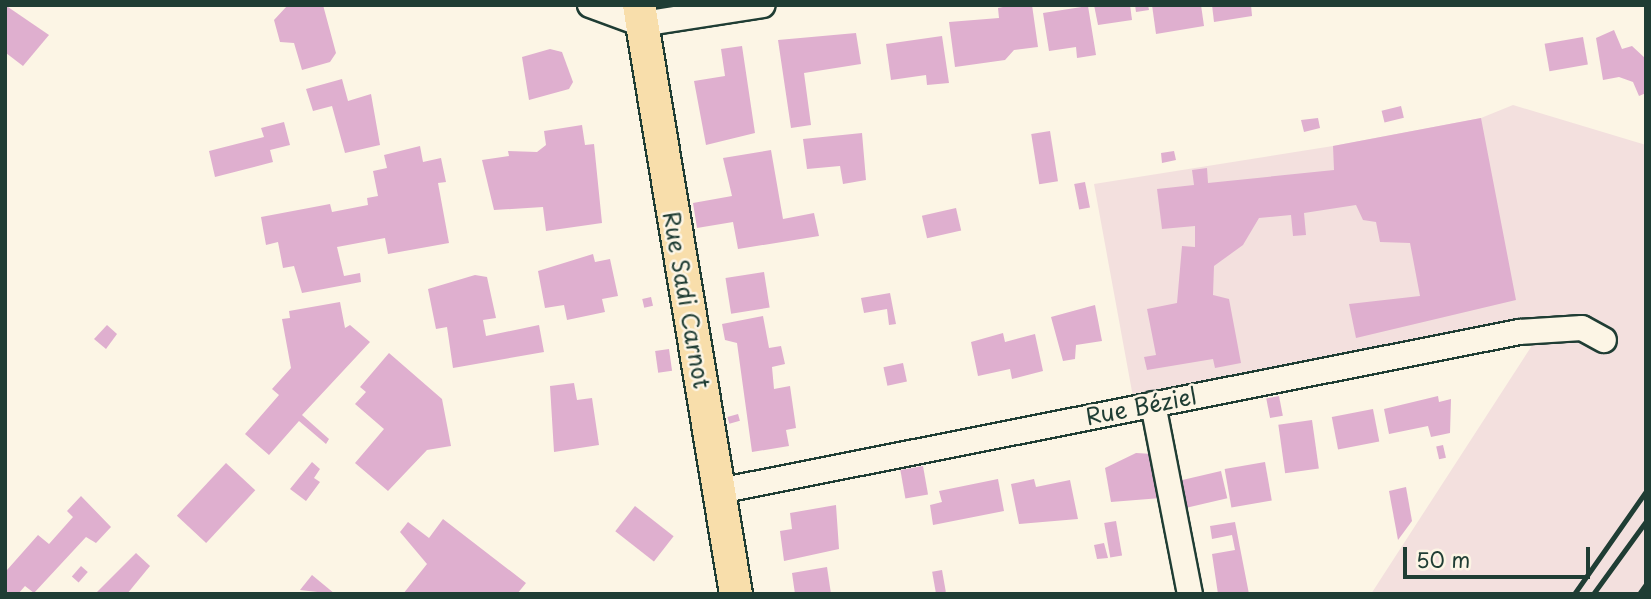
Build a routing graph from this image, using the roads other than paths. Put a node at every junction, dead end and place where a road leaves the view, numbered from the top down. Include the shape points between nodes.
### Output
1 (590, 5) edge
2 (764, 5) edge
3 (640, 15) edge
4 (1604, 340) dead end
5 (1153, 404) junction
6 (719, 491) junction
7 (736, 594) edge
8 (1190, 594) edge

1 - 3 street
2 - 3 street
3 - 6 main road, Rue Sadi Carnot
4 - 5 street, Rue Béziel via 1564,327
5 - 6 street, Rue Béziel
5 - 8 street
6 - 7 main road, Rue Sadi Carnot

